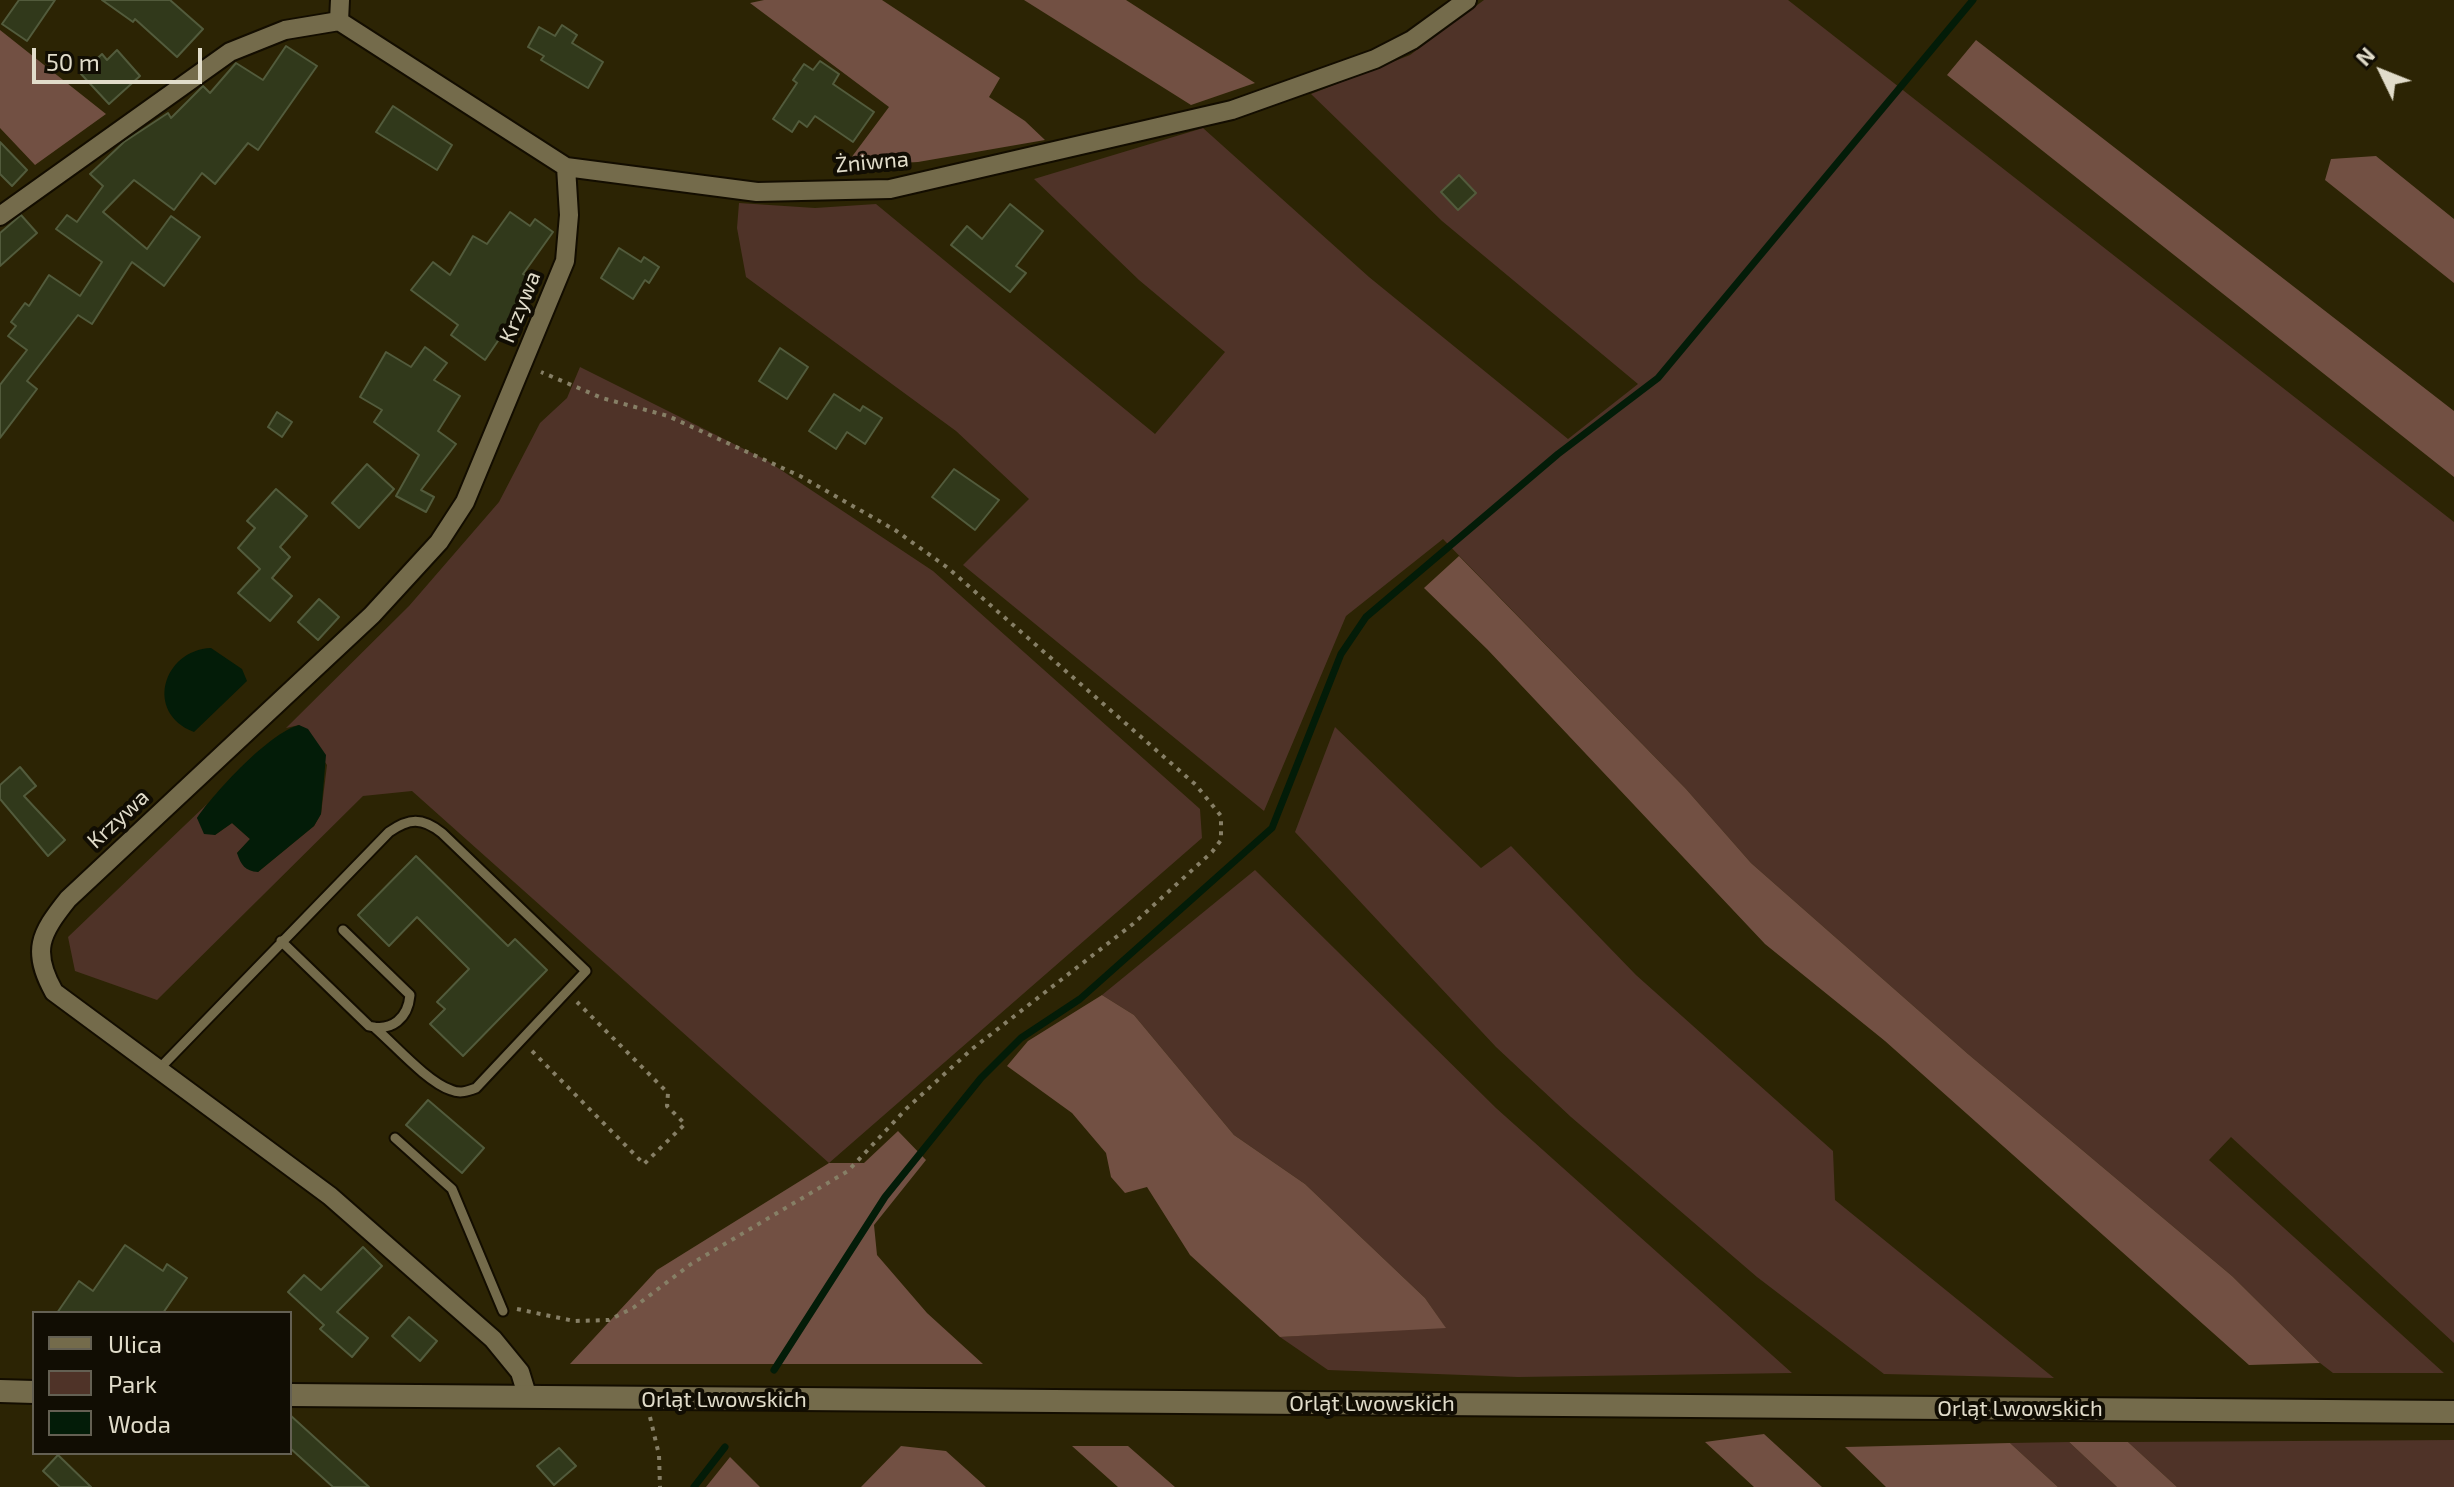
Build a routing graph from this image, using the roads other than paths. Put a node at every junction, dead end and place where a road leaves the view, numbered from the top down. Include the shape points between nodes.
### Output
1 (340, 0) edge
2 (1467, 0) edge
3 (339, 21) junction
4 (566, 167) junction
5 (0, 216) edge
6 (343, 930) dead end
7 (281, 941) junction
8 (374, 1027) junction
9 (158, 1070) junction
10 (395, 1138) dead end
11 (503, 1311) road end
12 (0, 1391) edge
13 (32, 1392) edge
14 (292, 1395) edge
15 (528, 1398) junction
16 (2454, 1412) edge

1 - 3 street
2 - 4 street, Żniwna via 1375,59 1232,110 890,189 757,192
3 - 4 street, Żniwna
3 - 5 street via 285,30 230,52
4 - 9 street, Krzywa via 565,261 465,502 439,542 372,615 49,922 40,968 54,992
6 - 8 lane via 410,995 402,1018 390,1027
7 - 8 lane
7 - 8 lane via 389,832 415,820 429,822 442,833 586,971 476,1088 463,1092 437,1081
7 - 9 lane
9 - 15 street, Krzywa via 330,1196 493,1339 520,1372
10 - 11 lane via 452,1189
12 - 13 street
14 - 15 street, Orląt Lwowskich
15 - 16 street, Orląt Lwowskich

